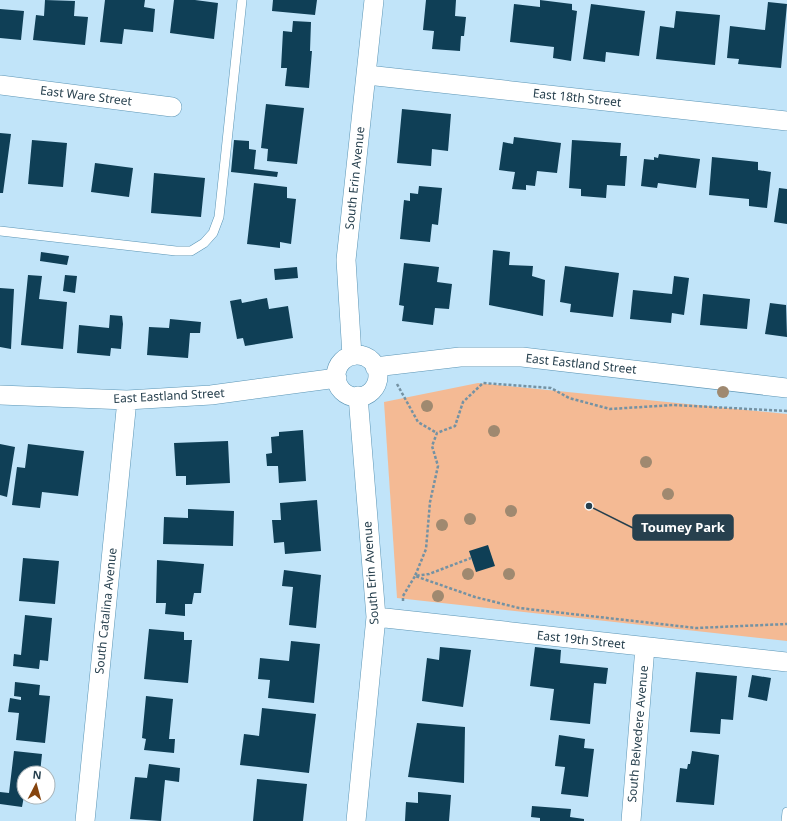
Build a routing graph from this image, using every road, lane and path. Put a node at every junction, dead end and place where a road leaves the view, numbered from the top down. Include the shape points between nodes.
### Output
1 (242, 0) edge
2 (374, 0) edge
3 (367, 75) junction
4 (0, 85) edge
5 (172, 107) dead end
6 (787, 121) edge
7 (0, 231) edge
8 (352, 356) junction
9 (381, 366) junction
10 (337, 378) junction
11 (787, 388) edge
12 (0, 395) edge
13 (358, 396) junction
14 (126, 400) junction
15 (787, 411) edge
16 (437, 433) junction
17 (472, 558) dead end
18 (415, 576) junction
19 (376, 616) junction
20 (400, 619) junction
21 (787, 624) edge
22 (645, 647) junction
23 (787, 662) edge
24 (787, 812) edge
25 (84, 821) edge
26 (356, 821) edge
27 (631, 821) edge
28 (786, 821) edge

1 - 7 lane via 222,195 213,233 204,244 191,251 176,251
2 - 3 street, South Erin Avenue
3 - 6 street, East 18th Street
3 - 8 street, South Erin Avenue via 346,260
4 - 5 street, East Ware Street
8 - 9 street via 363,356
8 - 10 street via 339,366
9 - 11 street, East Eastland Street via 460,357 522,357
9 - 13 street via 376,384 368,394
9 - 16 path via 418,422
10 - 13 street via 343,391
10 - 14 street, East Eastland Street via 211,395
12 - 14 street, East Eastland Street
13 - 19 street, South Erin Avenue
14 - 25 street, South Catalina Avenue
15 - 16 path via 674,404 610,409 569,398 551,388 484,383 463,402 455,426
16 - 18 path via 432,446 438,466 430,502 426,549
17 - 18 path via 429,574
18 - 20 path via 403,596
18 - 21 path via 475,597 519,608 696,628
19 - 20 street, East 19th Street
19 - 26 street, South Erin Avenue
20 - 22 street, East 19th Street
22 - 23 street, East 19th Street
22 - 27 street, South Belvedere Avenue
24 - 28 lane

